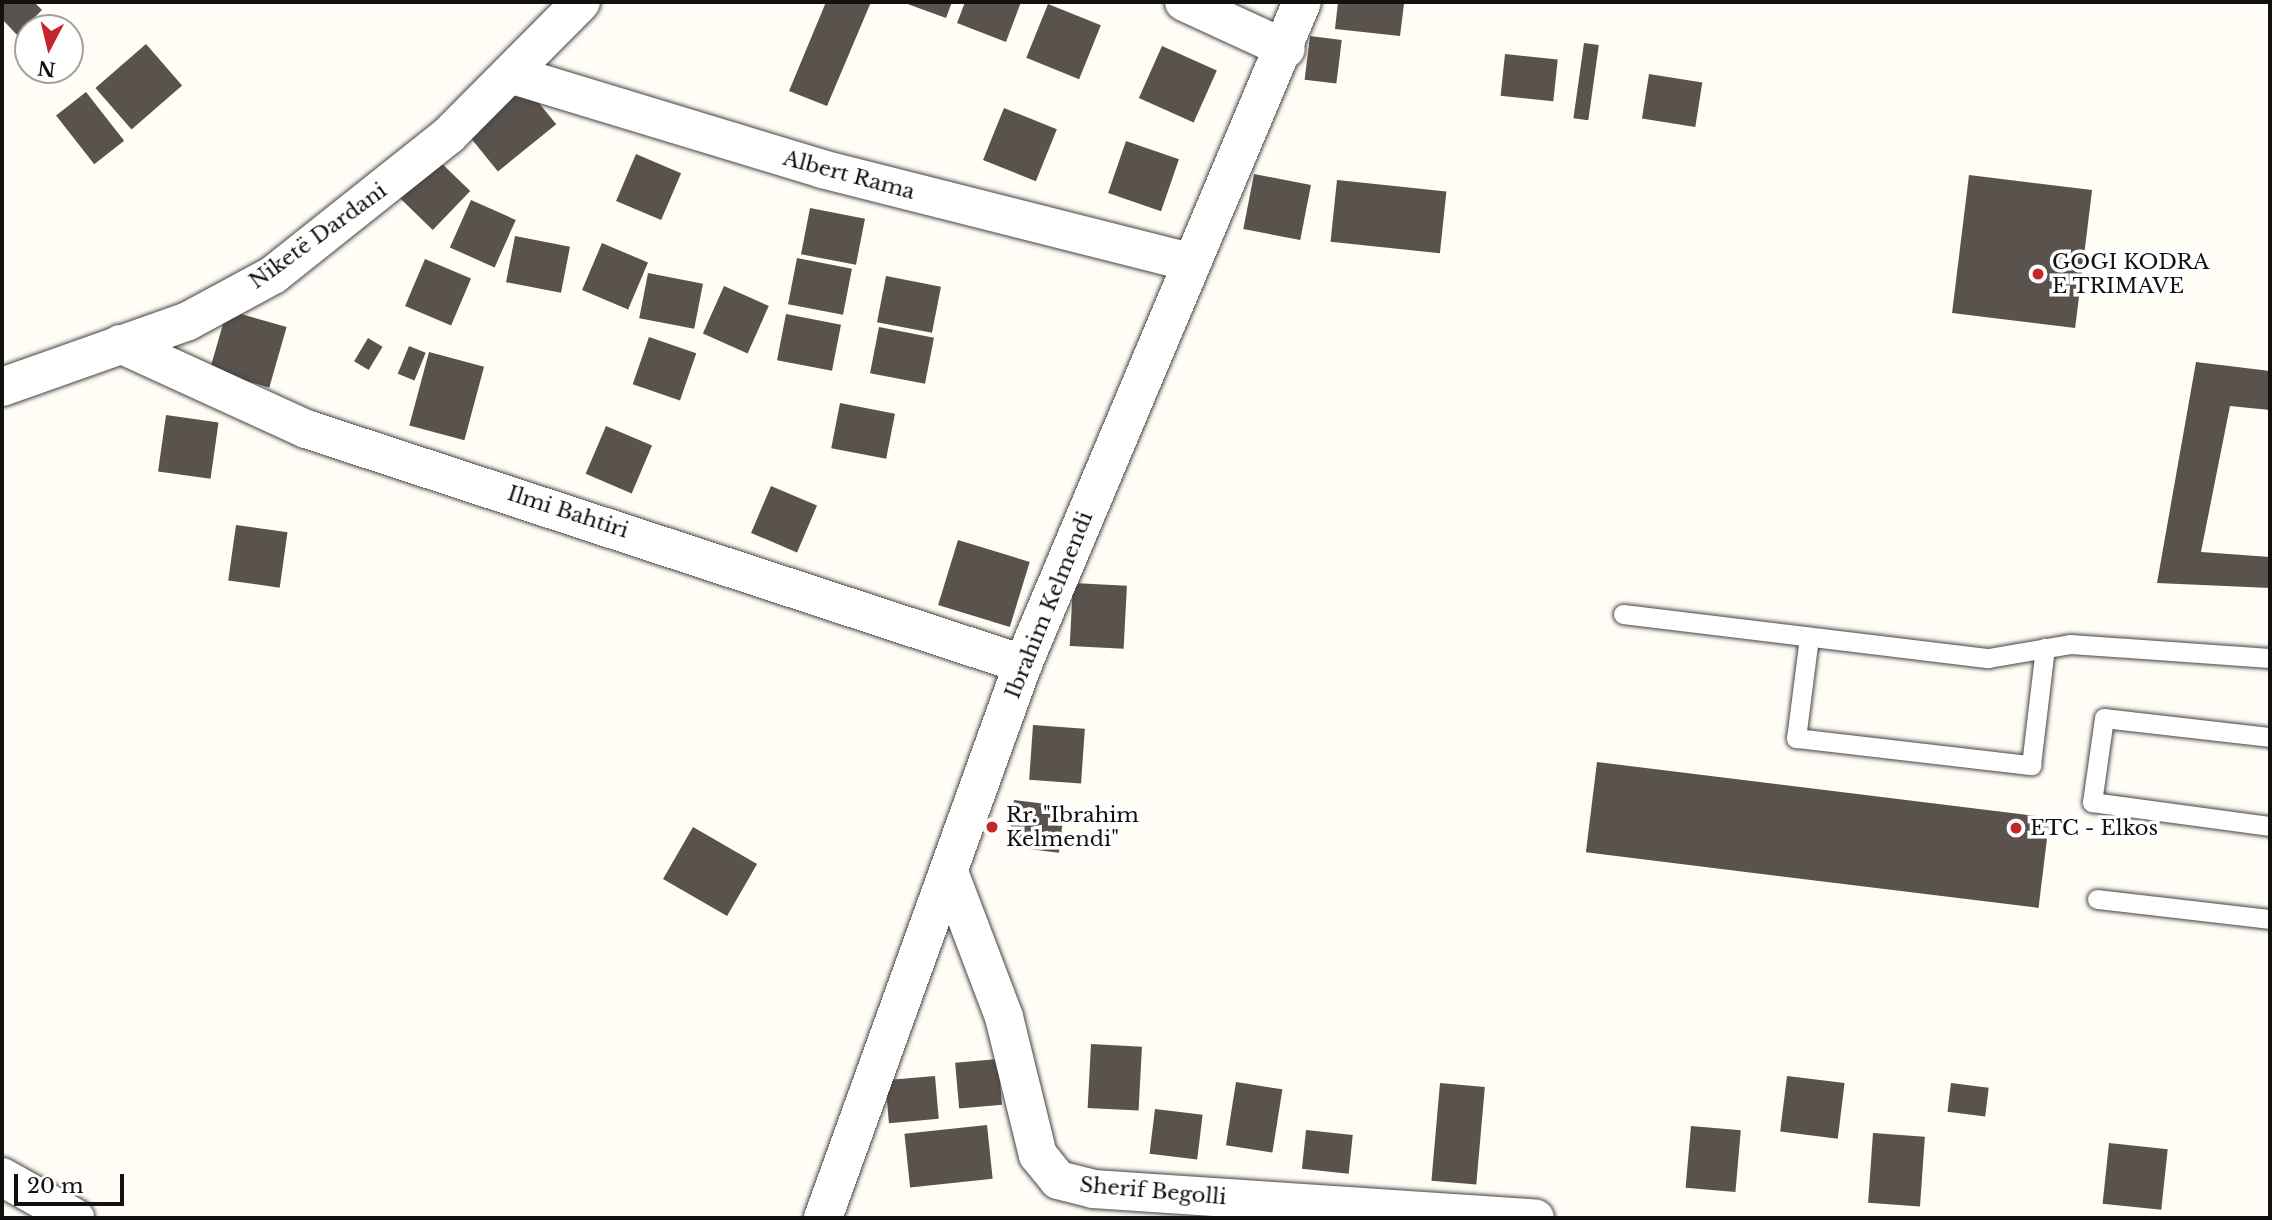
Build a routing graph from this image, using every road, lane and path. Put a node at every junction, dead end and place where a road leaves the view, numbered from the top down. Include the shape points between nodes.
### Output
1 (581, 2) edge
2 (1184, 2) edge
3 (1302, 2) edge
4 (1286, 49) junction
5 (513, 75) junction
6 (1189, 262) junction
7 (120, 344) junction
8 (2, 387) edge
9 (1623, 614) dead end
10 (1809, 637) junction
11 (2045, 648) junction
12 (2270, 658) edge
13 (1023, 664) junction
14 (2270, 737) edge
15 (2270, 826) edge
16 (949, 873) junction
17 (2097, 899) dead end
18 (2270, 919) edge
19 (2, 1177) edge
20 (75, 1218) edge
21 (823, 1218) edge
22 (1535, 1218) edge

1 - 5 street, Niketë Dardani
2 - 4 street
3 - 4 street, Ibrahim Kelmendi
4 - 6 street, Ibrahim Kelmendi
5 - 6 street, Albert Rama via 821,169
5 - 7 street, Niketë Dardani via 400,175 273,275 188,321
6 - 13 street, Ibrahim Kelmendi
7 - 8 street, Niketë Dardani
7 - 13 street, Ilmi Bahtiri via 306,429
9 - 10 lane
10 - 11 lane via 2009,659
10 - 11 lane via 1796,738 2031,765
11 - 12 lane via 2142,647
13 - 16 street, Ibrahim Kelmendi
14 - 15 lane via 2104,718 2092,802
16 - 21 street, Ibrahim Kelmendi
16 - 22 street, Sherif Begolli via 1004,1017 1038,1155 1058,1180 1093,1189
17 - 18 lane
19 - 20 street

